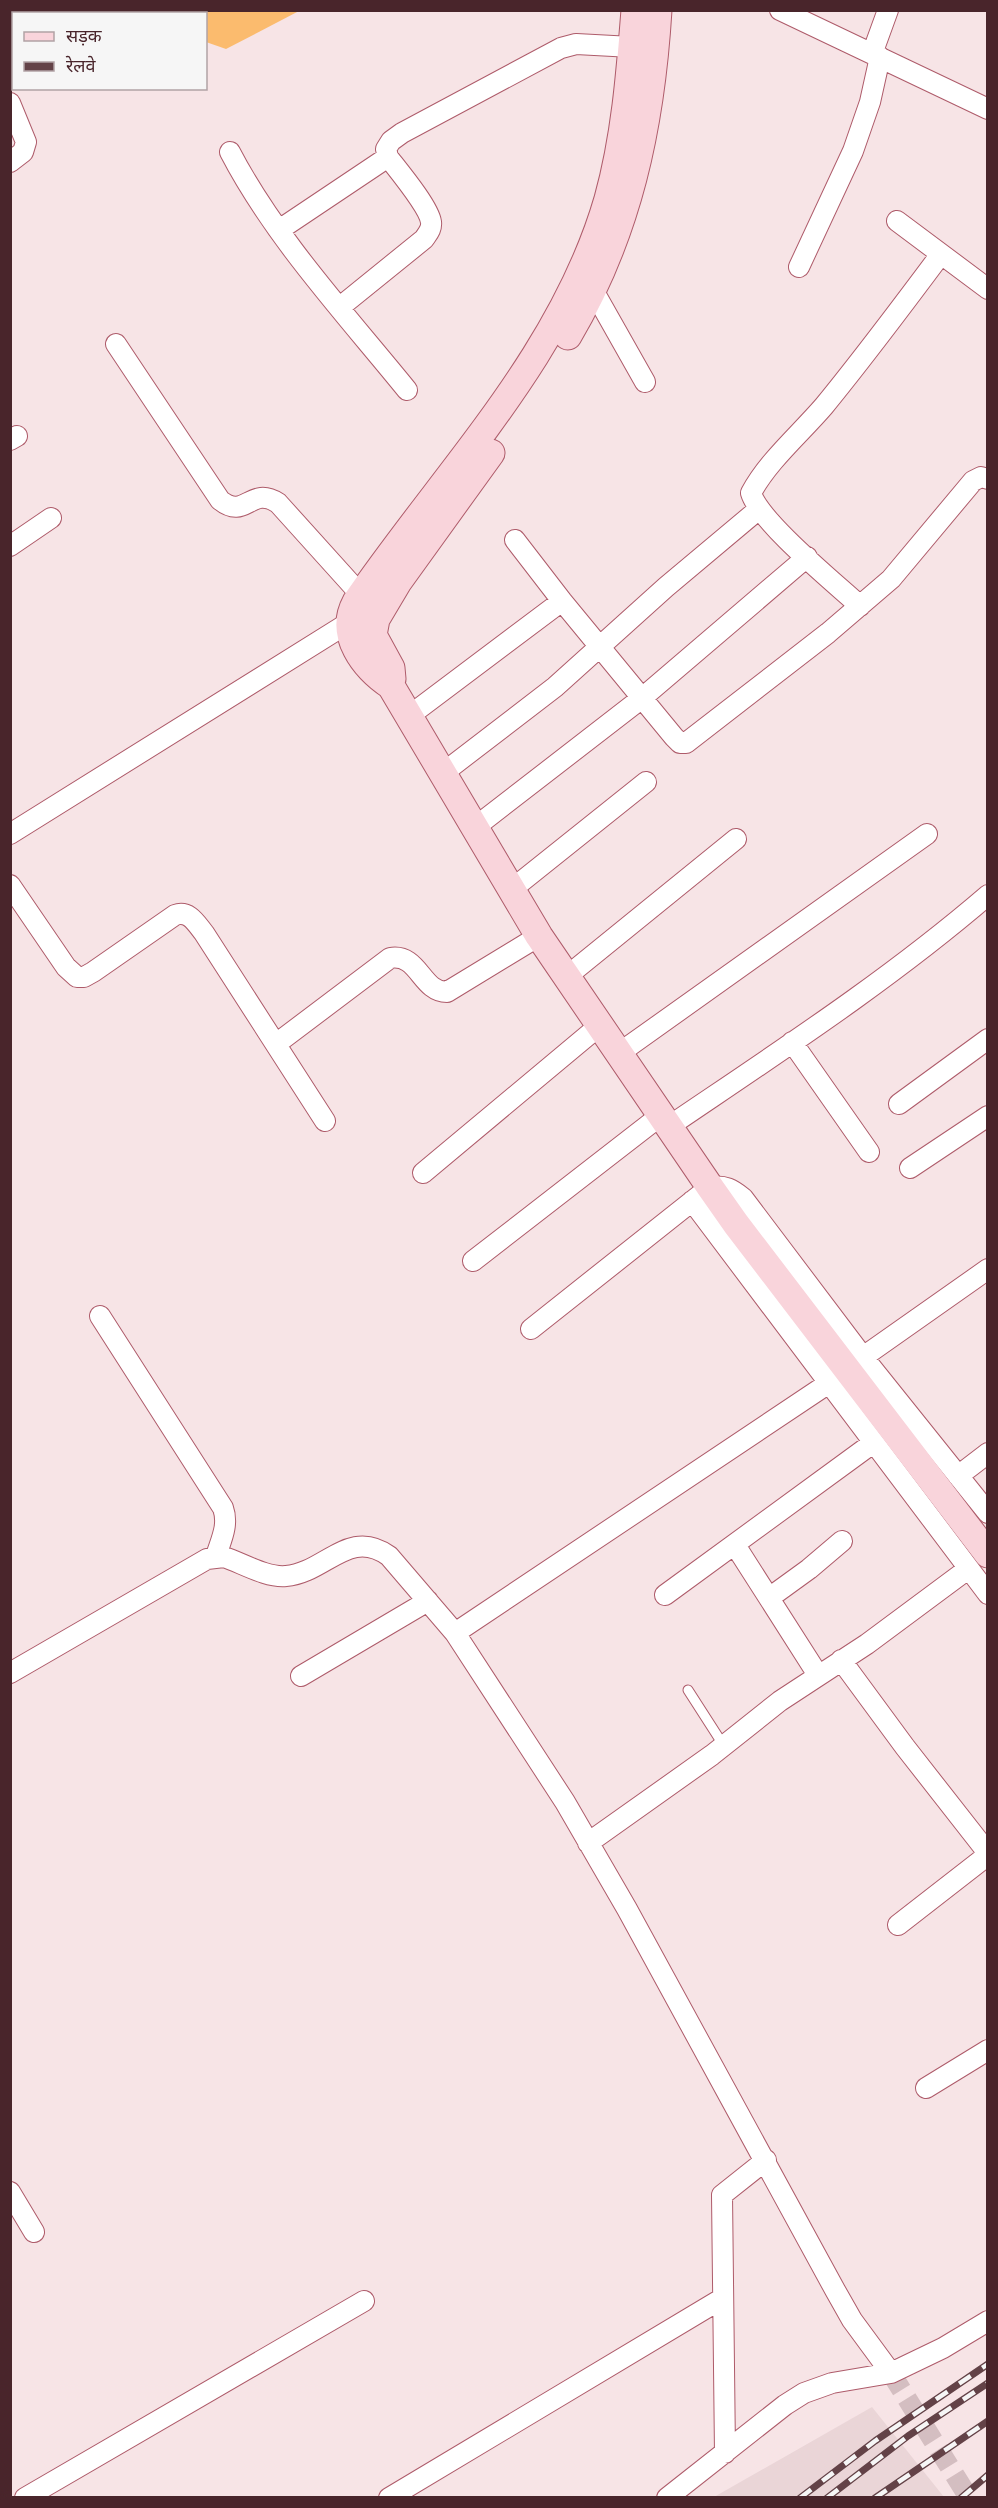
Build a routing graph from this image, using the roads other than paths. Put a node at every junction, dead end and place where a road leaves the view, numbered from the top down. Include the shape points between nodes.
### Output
1 (635, 10) edge
2 (658, 10) edge
3 (780, 10) edge
4 (888, 10) edge
5 (632, 47) junction
6 (876, 56) junction
7 (10, 103) edge
8 (987, 108) edge
9 (230, 152) dead end
10 (388, 157) junction
11 (10, 162) edge
12 (897, 221) dead end
13 (279, 230) junction
14 (941, 254) junction
15 (799, 267) dead end
16 (987, 289) edge
17 (593, 290) junction
18 (340, 307) junction
19 (116, 344) dead end
20 (645, 382) dead end
21 (407, 390) dead end
22 (987, 479) edge
23 (759, 509) junction
24 (51, 518) dead end
25 (515, 540) dead end
26 (10, 546) edge
27 (807, 557) junction
28 (562, 601) junction
29 (370, 604) junction
30 (860, 606) junction
31 (348, 623) junction
32 (600, 647) junction
33 (391, 686) junction
34 (642, 698) junction
35 (410, 716) junction
36 (443, 772) junction
37 (646, 782) dead end
38 (474, 828) junction
39 (10, 834) edge
40 (927, 834) dead end
41 (736, 839) dead end
42 (10, 885) edge
43 (511, 890) junction
44 (987, 895) edge
45 (539, 936) junction
46 (566, 977) junction
47 (599, 1026) junction
48 (987, 1039) edge
49 (792, 1042) junction
50 (276, 1044) junction
51 (618, 1054) junction
52 (899, 1104) dead end
53 (987, 1116) edge
54 (326, 1121) dead end
55 (664, 1121) junction
56 (869, 1152) dead end
57 (910, 1168) dead end
58 (423, 1173) dead end
59 (701, 1194) junction
60 (473, 1261) dead end
61 (987, 1269) edge
62 (100, 1316) dead end
63 (531, 1329) dead end
64 (863, 1357) junction
65 (829, 1383) junction
66 (873, 1443) junction
67 (987, 1453) edge
68 (958, 1476) junction
69 (987, 1513) edge
70 (842, 1541) dead end
71 (735, 1545) junction
72 (216, 1556) junction
73 (978, 1562) edge
74 (987, 1594) edge
75 (665, 1596) dead end
76 (769, 1598) junction
77 (428, 1600) junction
78 (455, 1633) junction
79 (841, 1660) junction
80 (10, 1673) edge
81 (819, 1675) junction
82 (301, 1676) dead end
83 (687, 1690) dead end
84 (724, 1746) junction
85 (588, 1843) junction
86 (987, 1854) edge
87 (898, 1925) dead end
88 (987, 2050) edge
89 (926, 2088) dead end
90 (766, 2160) junction
91 (10, 2192) edge
92 (34, 2232) dead end
93 (723, 2298) junction
94 (364, 2301) dead end
95 (987, 2321) edge
96 (891, 2373) junction
97 (725, 2453) junction
98 (25, 2498) edge
99 (389, 2498) edge
100 (667, 2498) edge

1 - 5 street
2 - 17 street via 636,173
3 - 6 street
4 - 6 street
5 - 10 street via 576,44 561,48 402,133 386,149
5 - 29 street via 625,112 607,200 560,315
6 - 8 street
6 - 15 street via 870,102 853,151
7 - 11 street via 26,142 22,152
9 - 13 street
10 - 13 street
10 - 18 street via 427,210 430,231
12 - 14 street
13 - 18 street
14 - 16 street
14 - 23 street via 847,378 757,483 751,493
17 - 20 street
17 - 29 street via 535,390
18 - 21 street
19 - 29 street via 220,500 236,508 258,497 268,497
22 - 30 street via 974,481 902,567
23 - 27 street
23 - 32 street
24 - 26 street
25 - 28 street
27 - 30 street
27 - 34 street
28 - 32 street
28 - 35 street
29 - 31 street via 350,613
29 - 33 street via 373,635 391,668
30 - 34 street via 686,743 674,738
31 - 33 street via 366,664
31 - 39 street
32 - 34 street
32 - 36 street via 555,687
33 - 35 street
34 - 38 street
35 - 36 street
36 - 38 street
37 - 43 street
38 - 43 street
40 - 51 street
41 - 46 street
42 - 50 street via 66,967 77,977 93,972 175,915 188,915 204,933
43 - 45 street
44 - 49 street via 938,936
45 - 46 street
45 - 50 street via 447,992 433,988 406,959 390,958
46 - 47 street
47 - 51 street
47 - 58 street
48 - 52 street
49 - 55 street
49 - 56 street
50 - 54 street
51 - 55 street
53 - 57 street
55 - 59 street
55 - 60 street
59 - 63 street
59 - 64 street via 722,1185 743,1198
59 - 65 street
59 - 73 street via 736,1224
61 - 64 street
62 - 72 street via 223,1508 225,1528
64 - 68 street
65 - 66 street
65 - 78 street
66 - 71 street
66 - 73 street
67 - 68 street
68 - 69 street
70 - 76 street
71 - 75 street
71 - 76 street
72 - 77 street via 285,1576 300,1573 348,1549 363,1545 378,1548
72 - 80 street
73 - 74 street
73 - 79 street
76 - 81 street
77 - 78 street
77 - 82 street
78 - 85 street via 536,1755
79 - 81 street
79 - 86 street
81 - 84 street
83 - 84 lane
84 - 85 street
85 - 90 street
86 - 87 street
88 - 89 street
90 - 93 street via 722,2195
90 - 96 street via 852,2320
91 - 92 street
93 - 97 street
93 - 99 street
94 - 98 street
95 - 96 street
96 - 97 street via 832,2383 804,2393
97 - 100 street

